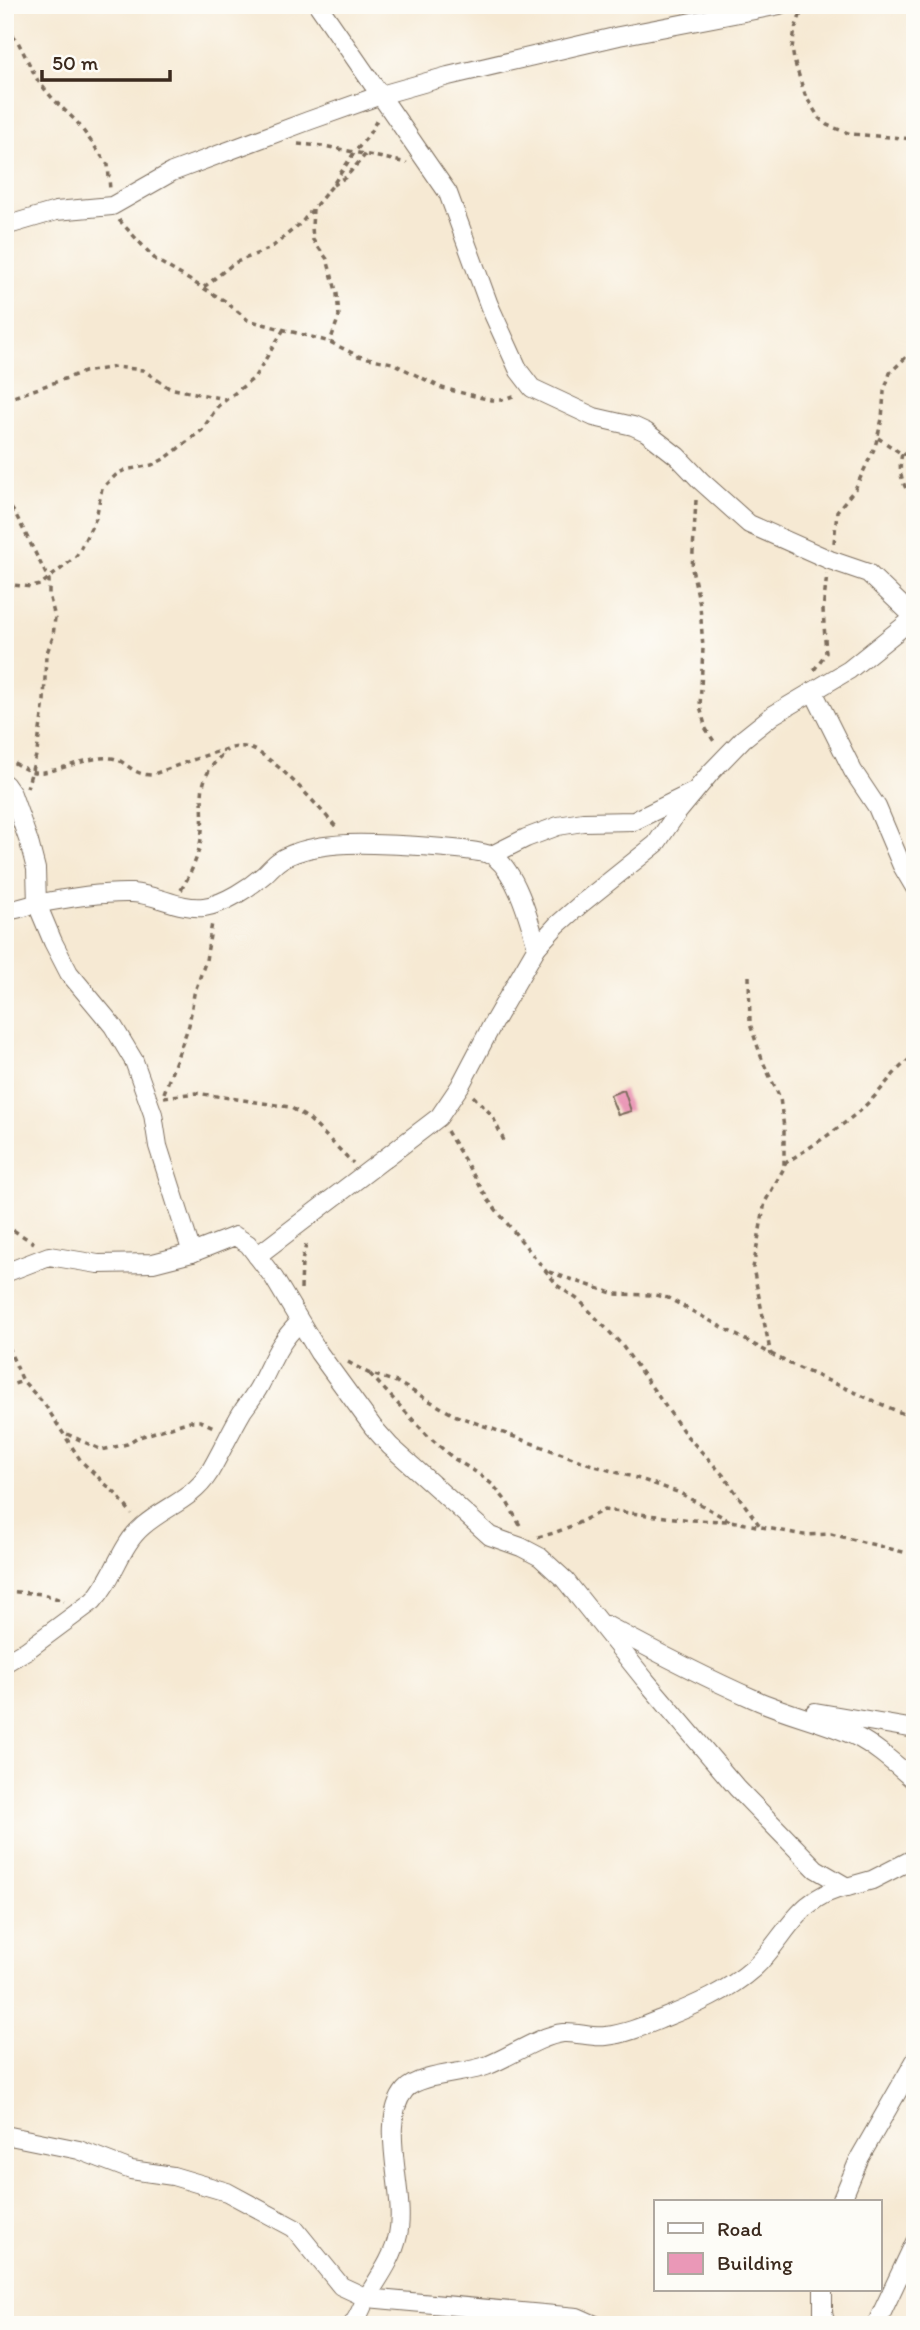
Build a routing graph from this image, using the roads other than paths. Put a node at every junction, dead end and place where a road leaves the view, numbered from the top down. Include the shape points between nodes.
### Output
1 (318, 5) edge
2 (780, 5) edge
3 (383, 97) junction
4 (5, 226) edge
5 (914, 617) edge
6 (811, 692) junction
7 (5, 784) edge
8 (697, 790) junction
9 (492, 855) junction
10 (915, 888) edge
11 (37, 904) junction
12 (5, 911) edge
13 (537, 947) junction
14 (192, 1253) junction
15 (257, 1256) junction
16 (5, 1273) edge
17 (299, 1323) junction
18 (597, 1620) junction
19 (5, 1664) edge
20 (774, 1708) junction
21 (915, 1729) edge
22 (915, 1781) edge
23 (915, 1858) edge
24 (847, 1887) junction
25 (915, 2061) edge
26 (5, 2135) edge
27 (842, 2200) edge
28 (915, 2242) edge
29 (823, 2292) edge
30 (367, 2298) junction
31 (352, 2325) edge
32 (595, 2325) edge
33 (826, 2325) edge
34 (876, 2325) edge

1 - 3 street
2 - 3 street via 619,36 448,76
3 - 4 street via 172,172 112,206 55,211
3 - 5 street via 455,206 475,270 519,371 532,388 594,416 646,432 749,524 868,573
5 - 6 street via 849,670
6 - 8 street via 773,715 727,755
6 - 10 street via 877,807
7 - 11 street via 29,842
8 - 9 street via 634,821 558,826
8 - 13 street via 656,844 581,904
9 - 11 street via 455,848 351,844 309,848 276,862 254,882 214,905 190,907 127,893
9 - 13 street via 527,911
11 - 12 street
11 - 14 street via 69,972 134,1061
13 - 15 street via 439,1117
14 - 15 street via 235,1236
14 - 16 street via 153,1263 122,1264 49,1256
15 - 17 street
17 - 18 street via 390,1446 490,1536 540,1557
17 - 19 street via 278,1346 260,1386 197,1489 141,1527 102,1591 81,1611
18 - 20 street
18 - 24 street via 737,1788 816,1869
20 - 21 street
20 - 22 street via 857,1737
23 - 24 street
24 - 30 street via 820,1895 806,1905 733,1985 664,2018 605,2036 550,2036 485,2066 416,2081 405,2090 394,2112 398,2235
25 - 27 street via 860,2157
26 - 30 street via 79,2150 131,2170 173,2176 226,2192 294,2228 341,2286
28 - 34 street
29 - 33 street
30 - 31 street
30 - 32 street via 577,2317

